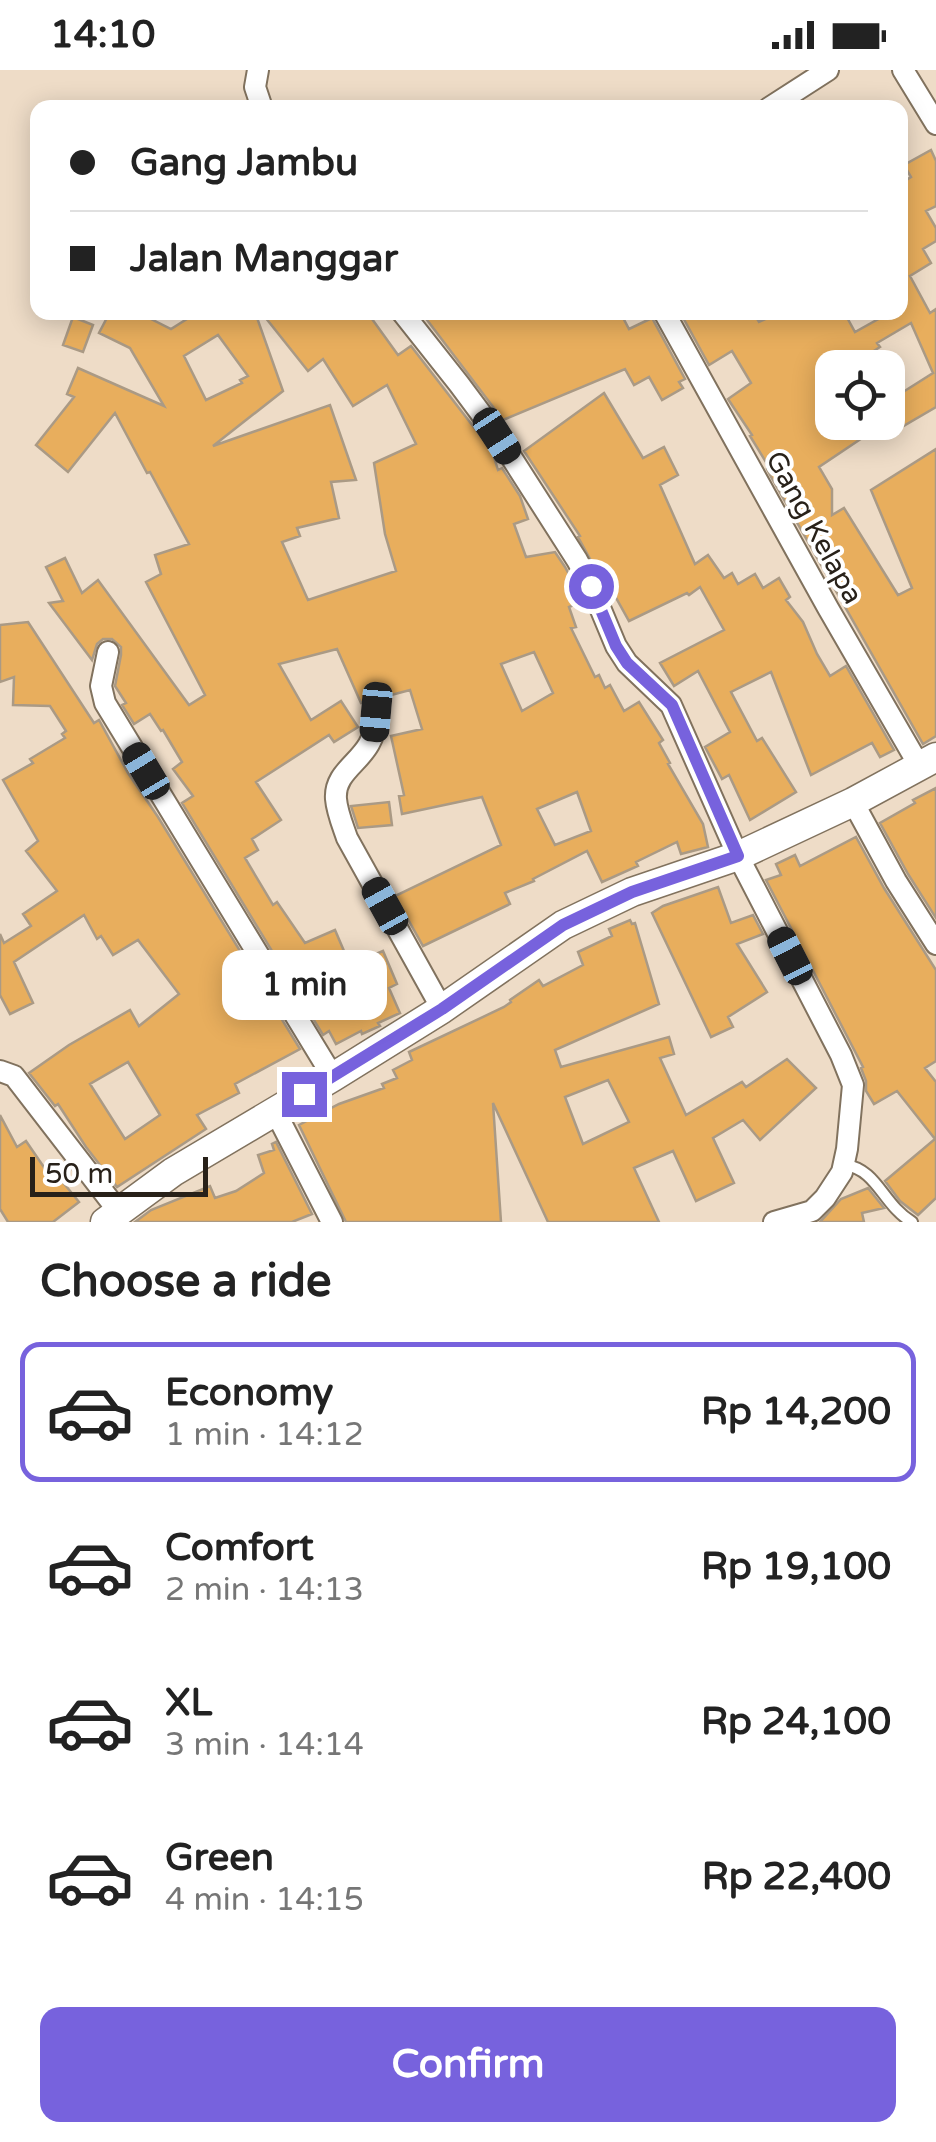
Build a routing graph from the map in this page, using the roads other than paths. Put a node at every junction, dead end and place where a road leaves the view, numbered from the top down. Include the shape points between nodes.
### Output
1 (258, 70) edge
2 (828, 70) edge
3 (903, 70) edge
4 (259, 100) edge
5 (781, 100) edge
6 (936, 124) edge
7 (408, 320) edge
8 (668, 320) edge
9 (108, 652) dead end
10 (376, 712) dead end
11 (928, 762) edge
12 (853, 802) junction
13 (738, 856) junction
14 (936, 944) edge
15 (442, 1009) junction
16 (0, 1071) edge
17 (332, 1078) junction
18 (276, 1111) junction
19 (842, 1171) junction
20 (112, 1217) edge
21 (332, 1222) edge
22 (774, 1222) edge
23 (912, 1222) edge

1 - 4 street
2 - 5 street
3 - 6 street
7 - 13 street via 523,476 584,573 627,663 672,705
8 - 11 street, Gang Kelapa via 828,608
9 - 17 street via 105,703
10 - 15 street via 367,748 340,777 339,814
11 - 12 main road
12 - 13 main road
12 - 14 street
13 - 15 main road via 632,892 563,925
13 - 19 street via 853,1085
15 - 17 main road
16 - 20 street via 14,1076
17 - 18 main road
18 - 20 main road
18 - 21 street
19 - 22 street via 812,1211
19 - 23 lane via 857,1166 868,1173 890,1205

